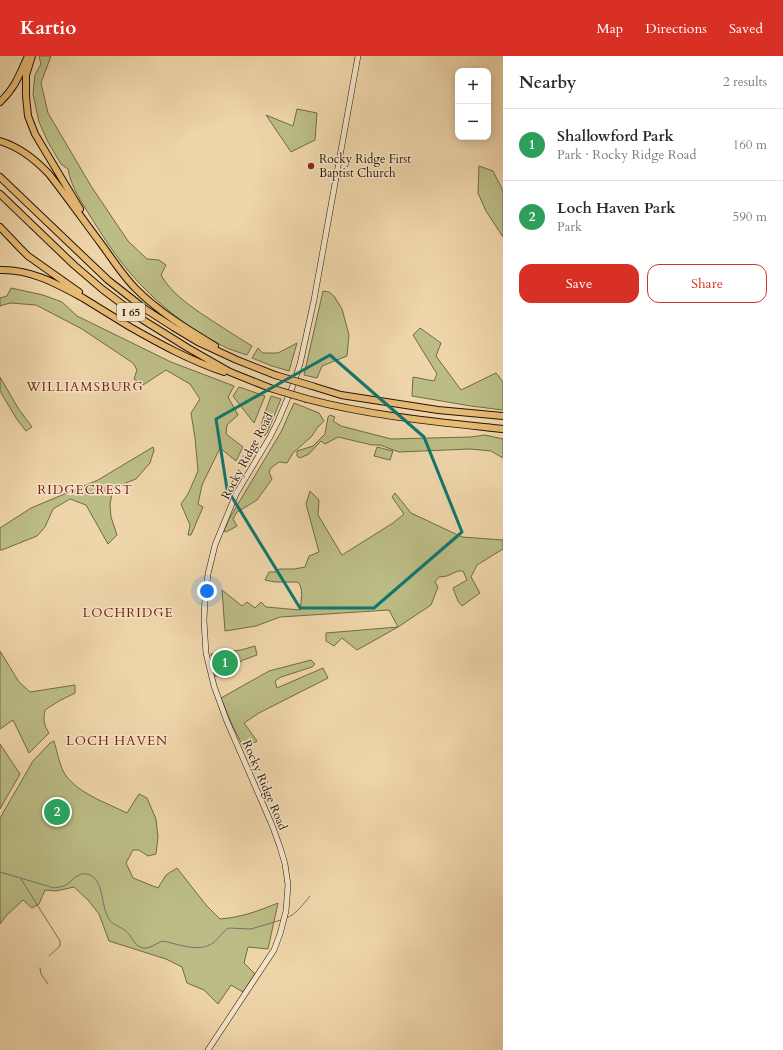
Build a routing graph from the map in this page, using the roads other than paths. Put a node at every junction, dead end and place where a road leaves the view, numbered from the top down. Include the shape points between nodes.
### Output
1 (28, 56) edge
2 (32, 56) edge
3 (358, 56) edge
4 (0, 102) edge
5 (0, 141) edge
6 (0, 177) edge
7 (0, 194) edge
8 (0, 227) edge
9 (96, 237) junction
10 (0, 270) edge
11 (112, 315) junction
12 (245, 363) junction
13 (249, 380) junction
14 (503, 416) edge
15 (503, 430) edge
16 (208, 1050) edge

1 - 4 highway via 18,80
2 - 9 highway via 26,75 28,116 35,134
3 - 16 main road, Rocky Ridge Road via 313,308 300,364 278,422 236,494 215,544 207,578 204,621 206,653 214,686 272,825 282,852 287,878 287,902 278,940 271,955
5 - 9 highway via 22,150 40,164
6 - 12 highway, I 65 via 134,301 198,342
7 - 13 highway, I 65 via 102,290 188,348
8 - 11 highway via 28,256
9 - 12 highway via 126,278 152,304
10 - 11 highway via 20,271 43,278
11 - 13 highway via 188,357
12 - 14 highway, I 65, bridge via 275,375 341,394 438,410
13 - 15 highway, I 65, bridge via 336,407

